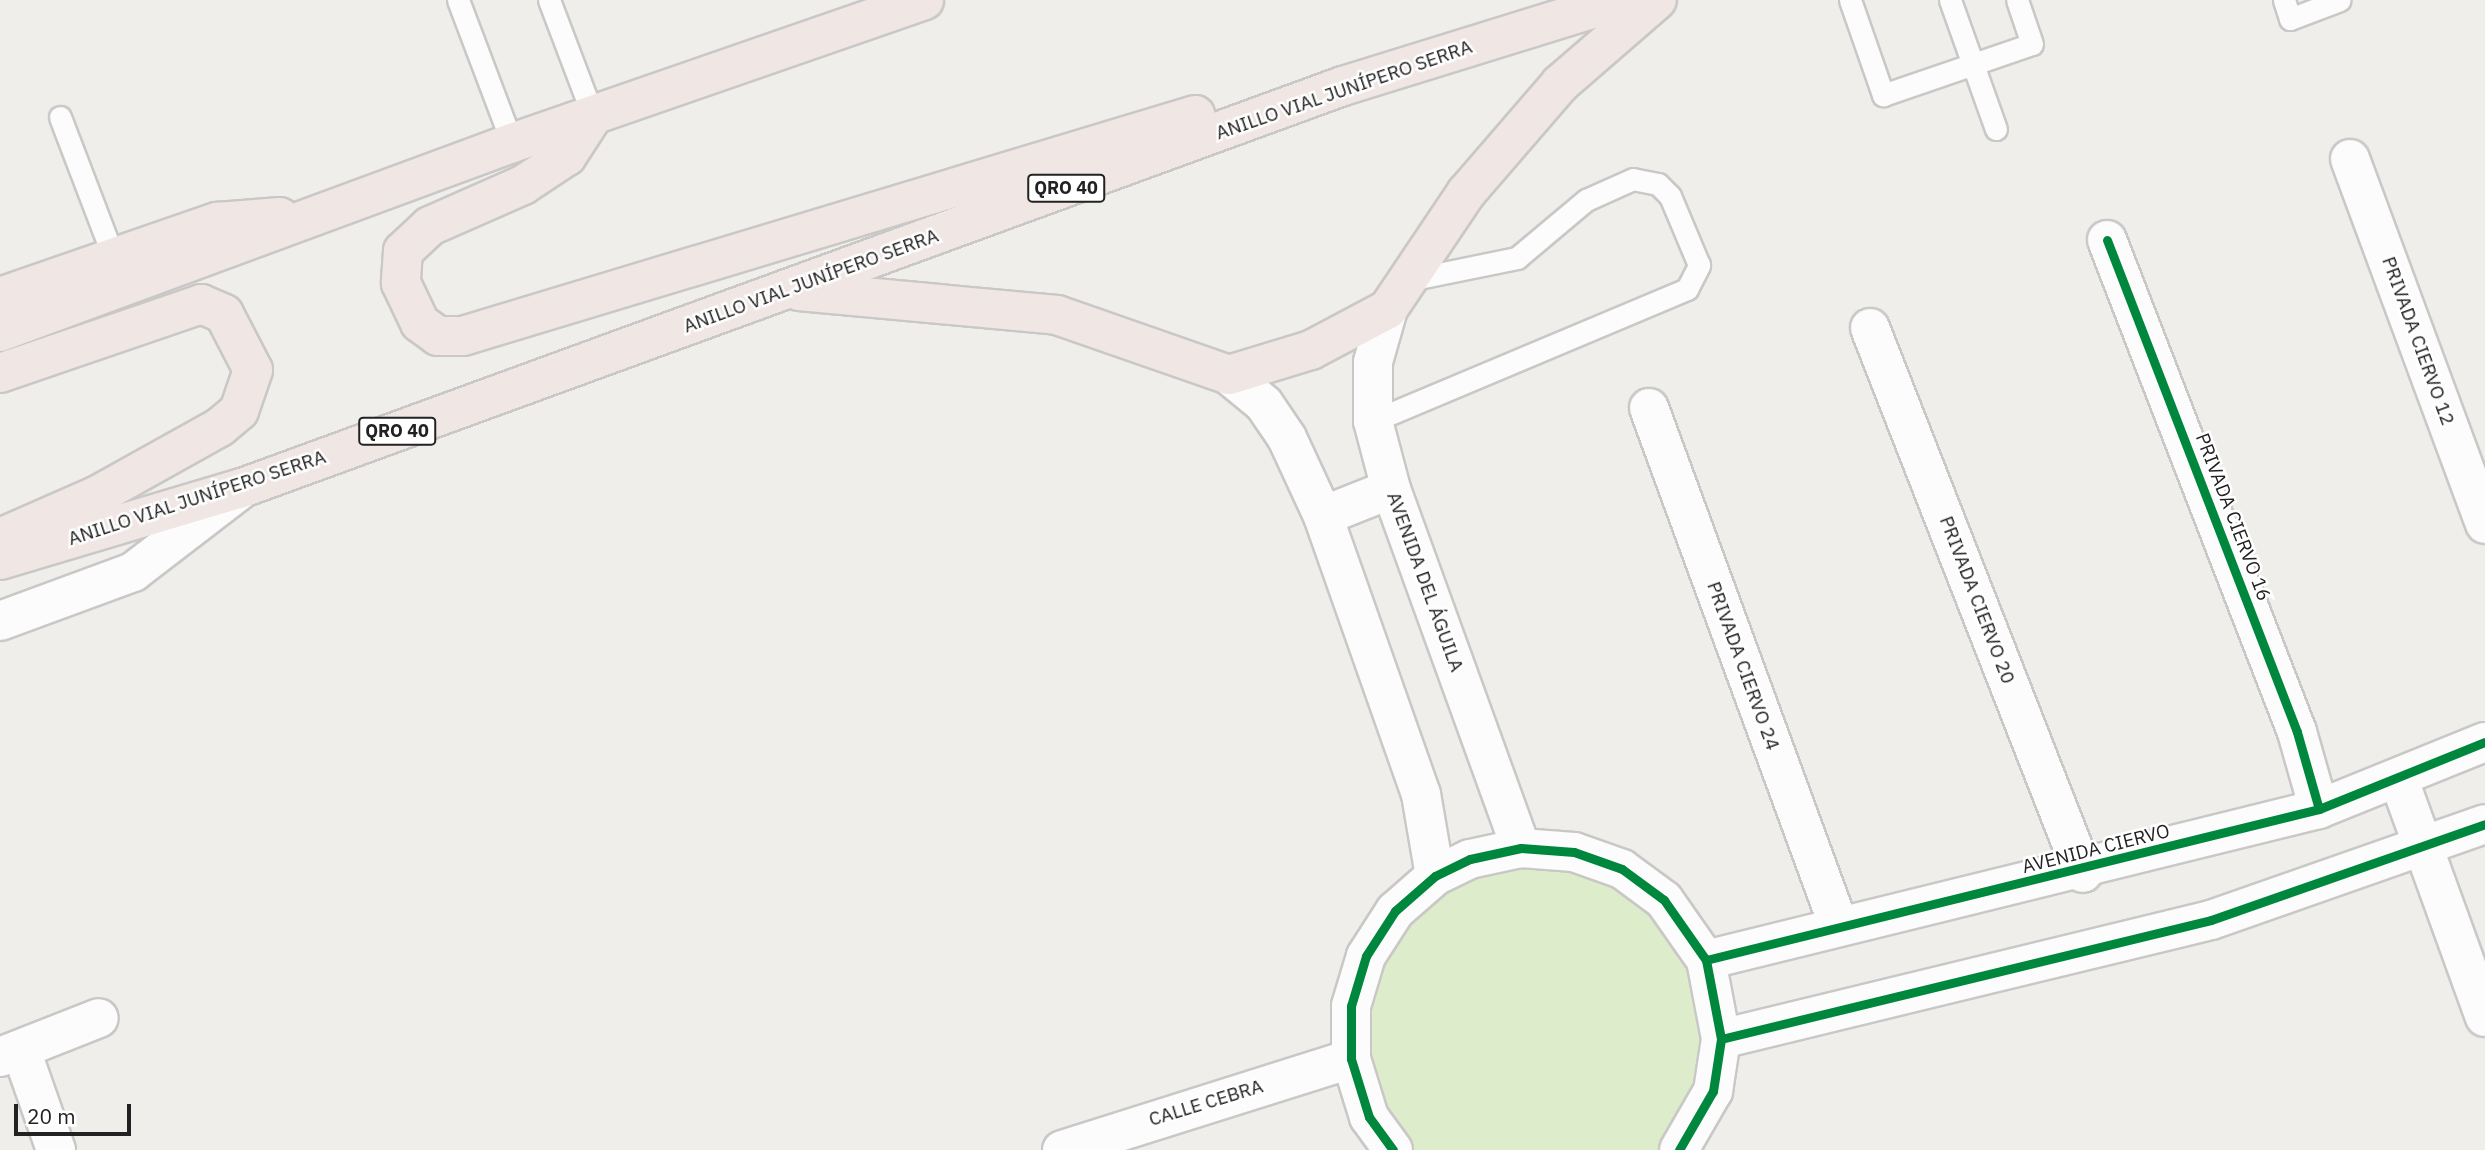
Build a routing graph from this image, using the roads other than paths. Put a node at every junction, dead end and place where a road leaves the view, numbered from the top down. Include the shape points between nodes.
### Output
1 (458, 0) edge
2 (549, 0) edge
3 (924, 0) edge
4 (1621, 0) edge
5 (1657, 0) edge
6 (1850, 0) edge
7 (1950, 0) edge
8 (2017, 0) edge
9 (2284, 0) edge
10 (2340, 0) edge
11 (1973, 64) junction
12 (1343, 86) junction
13 (593, 116) junction
14 (60, 117) dead end
15 (1996, 129) dead end
16 (513, 143) junction
17 (2350, 159) dead end
18 (327, 214) junction
19 (2107, 240) dead end
20 (115, 261) junction
21 (790, 290) junction
22 (1398, 295) junction
23 (0, 297) edge
24 (1870, 328) dead end
25 (0, 332) edge
26 (0, 373) edge
27 (1230, 375) junction
28 (1649, 408) dead end
29 (1373, 421) junction
30 (242, 488) junction
31 (1391, 489) junction
32 (1323, 516) junction
33 (2485, 524) edge
34 (0, 538) edge
35 (0, 560) edge
36 (0, 621) edge
37 (2485, 742) edge
38 (2399, 780) junction
39 (2319, 809) junction
40 (2485, 824) edge
41 (1521, 848) junction
42 (2424, 851) junction
43 (2083, 873) junction
44 (1435, 876) junction
45 (1838, 924) junction
46 (1706, 960) junction
47 (2485, 1017) edge
48 (99, 1018) dead end
49 (1721, 1039) junction
50 (10, 1054) edge
51 (1351, 1059) junction
52 (1123, 1138) edge
53 (56, 1150) edge
54 (1062, 1150) edge
55 (1393, 1150) edge
56 (1679, 1150) edge

1 - 16 lane
2 - 13 lane
3 - 13 highway
4 - 12 highway, ANILLO VIAL JUNÍPERO SERRA / QRO 40
5 - 22 highway via 1560,84 1466,193
6 - 11 lane via 1883,95
7 - 11 lane
8 - 11 lane via 2032,44
9 - 10 lane via 2290,19
11 - 15 lane
12 - 13 highway via 1241,101 452,339 420,323 401,284 403,251 430,226 523,185 567,156
12 - 21 highway, ANILLO VIAL JUNÍPERO SERRA / QRO 40
13 - 16 highway
14 - 20 lane
16 - 18 highway
17 - 33 street, PRIVADA CIERVO 12
18 - 20 highway via 217,222
18 - 25 highway
19 - 39 street, PRIVADA CIERVO 16 via 2297,732
20 - 23 highway
21 - 27 highway via 1057,315
21 - 30 highway, ANILLO VIAL JUNÍPERO SERRA / QRO 40
22 - 27 highway via 1311,350
22 - 29 street, AVENIDA DEL ÁGUILA via 1373,362
22 - 29 lane via 1517,258 1586,200 1633,179 1658,184 1670,196 1699,265 1687,289
24 - 43 street, PRIVADA CIERVO 20
26 - 34 highway via 201,304 224,314 253,370 239,411 220,427 96,496
27 - 32 street via 1264,404 1287,438
28 - 45 street, PRIVADA CIERVO 24
29 - 31 street, AVENIDA DEL ÁGUILA
30 - 35 highway, ANILLO VIAL JUNÍPERO SERRA / QRO 40
30 - 36 street via 133,572
31 - 32 street
31 - 41 street, AVENIDA DEL ÁGUILA
32 - 44 street via 1420,794
37 - 38 street, AVENIDA CIERVO
38 - 39 street, AVENIDA CIERVO
38 - 42 street
39 - 43 street, AVENIDA CIERVO
40 - 42 street
41 - 44 street via 1470,859
41 - 46 street via 1574,852 1622,869 1664,900
42 - 47 street
42 - 49 street via 2211,920
43 - 45 street, AVENIDA CIERVO
44 - 51 street via 1395,911 1366,956 1351,1006
45 - 46 street, AVENIDA CIERVO
46 - 49 street
48 - 50 street
49 - 56 street via 1713,1091
50 - 53 street
51 - 52 street, CALLE CEBRA
51 - 55 street via 1369,1117
52 - 54 street, CALLE CEBRA

